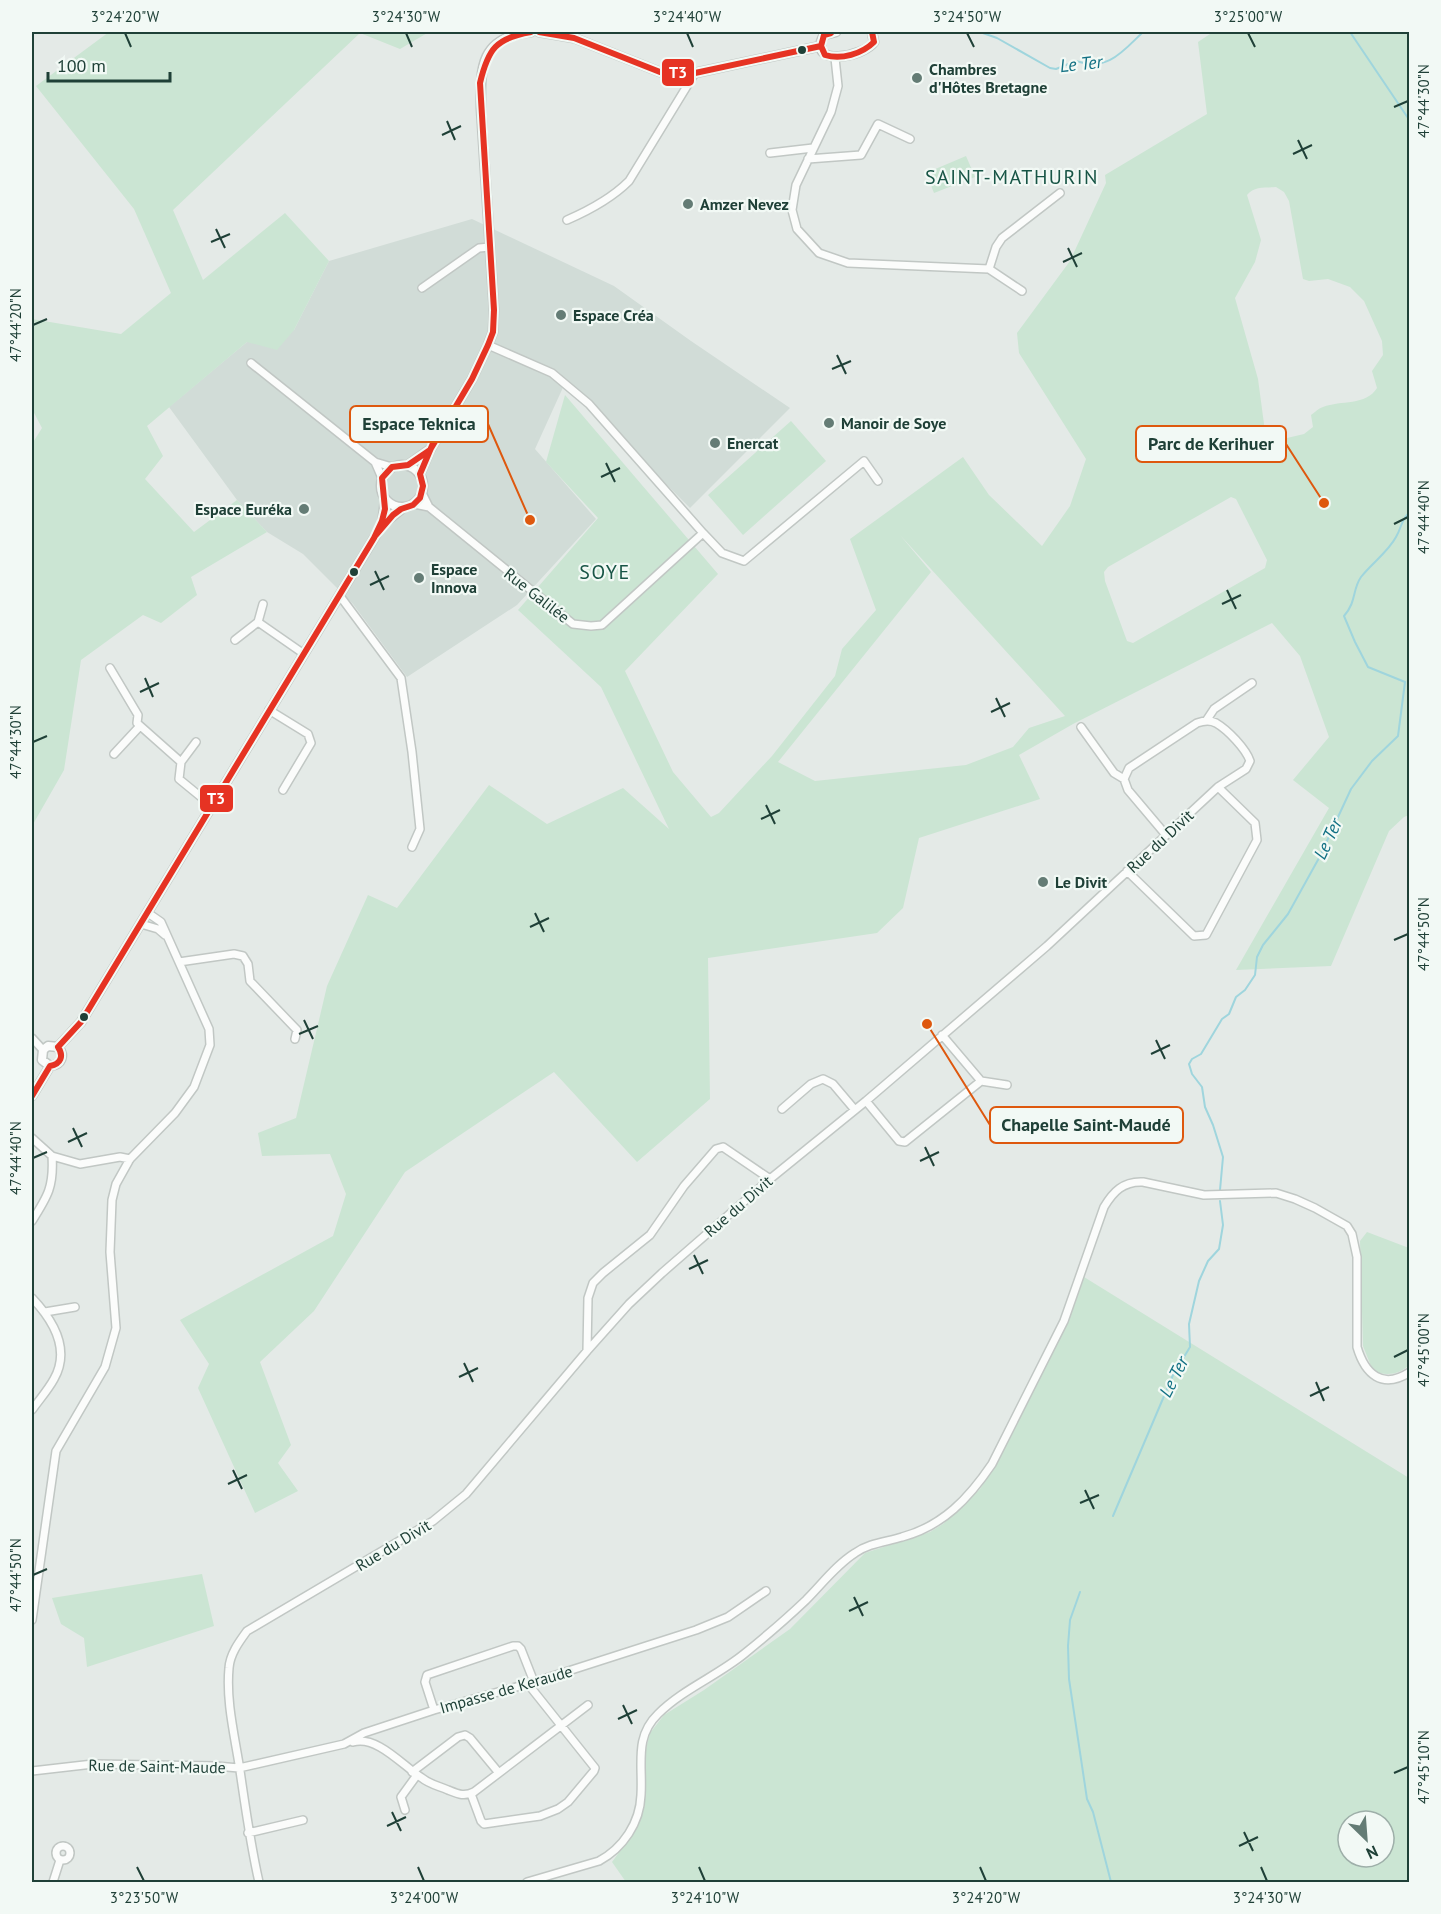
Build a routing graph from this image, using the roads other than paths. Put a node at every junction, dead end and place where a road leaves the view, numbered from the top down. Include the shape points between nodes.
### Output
1 (531, 32) edge
2 (539, 32) edge
3 (836, 32) edge
4 (874, 32) edge
5 (821, 46) junction
6 (835, 58) junction
7 (695, 73) junction
8 (910, 139) dead end
9 (813, 148) junction
10 (770, 153) dead end
11 (808, 159) junction
12 (1060, 193) dead end
13 (567, 220) dead end
14 (490, 247) junction
15 (989, 269) junction
16 (422, 288) dead end
17 (1022, 291) dead end
18 (488, 345) junction
19 (251, 363) dead end
20 (430, 450) junction
21 (375, 462) junction
22 (408, 465) junction
23 (392, 467) junction
24 (420, 474) junction
25 (382, 478) junction
26 (878, 481) dead end
27 (422, 493) junction
28 (386, 500) junction
29 (414, 504) junction
30 (429, 507) junction
31 (403, 508) junction
32 (382, 525) junction
33 (703, 532) junction
34 (340, 596) junction
35 (263, 604) dead end
36 (258, 622) junction
37 (235, 640) dead end
38 (304, 654) junction
39 (110, 668) dead end
40 (1252, 683) dead end
41 (269, 710) junction
42 (1206, 720) junction
43 (140, 726) junction
44 (1081, 727) dead end
45 (196, 742) dead end
46 (114, 754) dead end
47 (181, 762) junction
48 (1124, 779) junction
49 (1218, 787) junction
50 (282, 790) dead end
51 (212, 806) junction
52 (1166, 835) junction
53 (412, 847) dead end
54 (1127, 872) junction
55 (148, 913) junction
56 (141, 924) junction
57 (166, 936) junction
58 (179, 962) junction
59 (942, 1035) junction
60 (32, 1038) edge
61 (295, 1039) dead end
62 (58, 1047) junction
63 (43, 1050) junction
64 (50, 1066) junction
65 (981, 1081) junction
66 (1007, 1084) dead end
67 (32, 1096) edge
68 (866, 1101) junction
69 (782, 1109) dead end
70 (855, 1110) junction
71 (32, 1138) edge
72 (52, 1155) junction
73 (130, 1159) junction
74 (770, 1179) junction
75 (32, 1221) edge
76 (32, 1298) edge
77 (75, 1307) dead end
78 (45, 1312) junction
79 (587, 1351) junction
80 (1410, 1372) edge
81 (32, 1410) edge
82 (32, 1557) edge
83 (40, 1559) junction
84 (766, 1591) dead end
85 (32, 1620) edge
86 (531, 1683) junction
87 (588, 1705) dead end
88 (434, 1710) junction
89 (561, 1726) junction
90 (344, 1744) junction
91 (239, 1768) junction
92 (32, 1771) edge
93 (414, 1773) junction
94 (499, 1773) junction
95 (471, 1794) junction
96 (405, 1810) dead end
97 (303, 1820) dead end
98 (248, 1833) junction
99 (60, 1860) dead end
100 (53, 1882) edge
101 (258, 1882) edge
102 (527, 1882) edge

1 - 14 street via 502,38 493,46 480,83
2 - 7 street via 574,38 660,72
3 - 5 street via 824,35
4 - 6 street via 874,42 868,49
5 - 6 street via 825,55
5 - 7 street
6 - 9 street via 838,86 831,112
7 - 13 street via 629,181 618,192
8 - 11 street via 878,124 861,155
9 - 10 street
9 - 11 street
11 - 15 street via 795,184 792,210 797,229 819,253 848,264
12 - 15 street via 1002,238
14 - 16 street via 479,248
14 - 18 street via 494,310
15 - 17 street
18 - 20 street
18 - 33 street via 552,373 589,405
19 - 21 street
20 - 22 street
20 - 24 street
21 - 23 street
21 - 25 street
22 - 23 street
22 - 24 street
23 - 25 street
24 - 27 street
25 - 28 street via 381,490
26 - 33 street via 864,461 744,561 722,554
27 - 29 street
27 - 30 street, Rue Galilée
28 - 31 street
28 - 32 street
29 - 30 street, Rue Galilée
29 - 31 street
30 - 33 street, Rue Galilée via 573,624 591,626 602,625
31 - 32 street
32 - 34 street
34 - 38 street
34 - 53 street via 401,678 420,829
35 - 36 street
36 - 37 street
36 - 38 street
38 - 41 street
39 - 43 street via 138,715
40 - 42 street via 1214,709
41 - 50 street via 308,734 311,742
41 - 51 street
42 - 48 street via 1129,768
42 - 49 street, Rue du Divit via 1216,723 1246,750 1250,760 1246,769
43 - 46 street
43 - 47 street
44 - 48 street via 1114,773
45 - 47 street
47 - 51 street via 180,779
48 - 52 street via 1128,790
49 - 52 street, Rue du Divit
49 - 54 street via 1255,823 1257,840 1206,935 1194,936
51 - 55 street
52 - 54 street, Rue du Divit
54 - 59 street, Rue du Divit
55 - 56 street
55 - 57 street via 161,922
56 - 57 street
56 - 62 street via 81,1022
57 - 58 street
58 - 61 street via 243,956 250,981 297,1030
58 - 73 street via 209,1029 210,1045 194,1087 175,1113
59 - 65 street
59 - 68 street, Rue du Divit
60 - 63 street
62 - 63 street via 51,1045
62 - 64 street via 62,1059
63 - 64 street via 42,1060
64 - 67 street
65 - 66 street
65 - 68 street via 905,1142 899,1141
68 - 70 street, Rue du Divit
69 - 70 street via 811,1084 823,1079 833,1084
70 - 74 street, Rue du Divit
71 - 72 street
72 - 73 street via 80,1164
72 - 75 street via 49,1194
73 - 83 street via 112,1200 110,1252 116,1328 105,1367 57,1451
74 - 79 street, Rue du Divit via 662,1273
74 - 79 street via 723,1147 716,1149 650,1235 593,1283 588,1298
76 - 78 street
77 - 78 street
78 - 81 street via 57,1332 60,1364 55,1379
79 - 91 street, Rue du Divit via 450,1509 247,1631 229,1666
80 - 102 street via 1394,1380 1379,1378 1361,1361 1357,1347 1355,1246 1347,1226 1276,1193 1204,1195 1135,1182 1122,1186 1104,1207 1064,1321 992,1464 962,1503 924,1530 858,1551 739,1658 665,1707 645,1731 640,1750 640,1805 632,1829 622,1843 598,1861
82 - 83 street
83 - 85 street
84 - 86 street, Impasse de Keraude via 728,1617 696,1630
86 - 88 street, Impasse de Keraude
86 - 88 street via 521,1649 513,1646 427,1675 424,1682
86 - 89 street
87 - 89 street
88 - 90 street, Impasse de Keraude via 364,1733
89 - 94 street
89 - 95 street via 595,1768 589,1780 563,1806 540,1816 487,1825 481,1821
90 - 91 street, Impasse de Keraude
90 - 93 street via 371,1743
91 - 92 street, Rue de Saint-Maude via 93,1764
91 - 98 street, Rue de Saint-Maude
93 - 94 street via 465,1735
93 - 95 street via 458,1794
93 - 96 street via 401,1797
94 - 95 street
97 - 98 street
98 - 101 street, Rue de Saint-Maude
99 - 100 street

